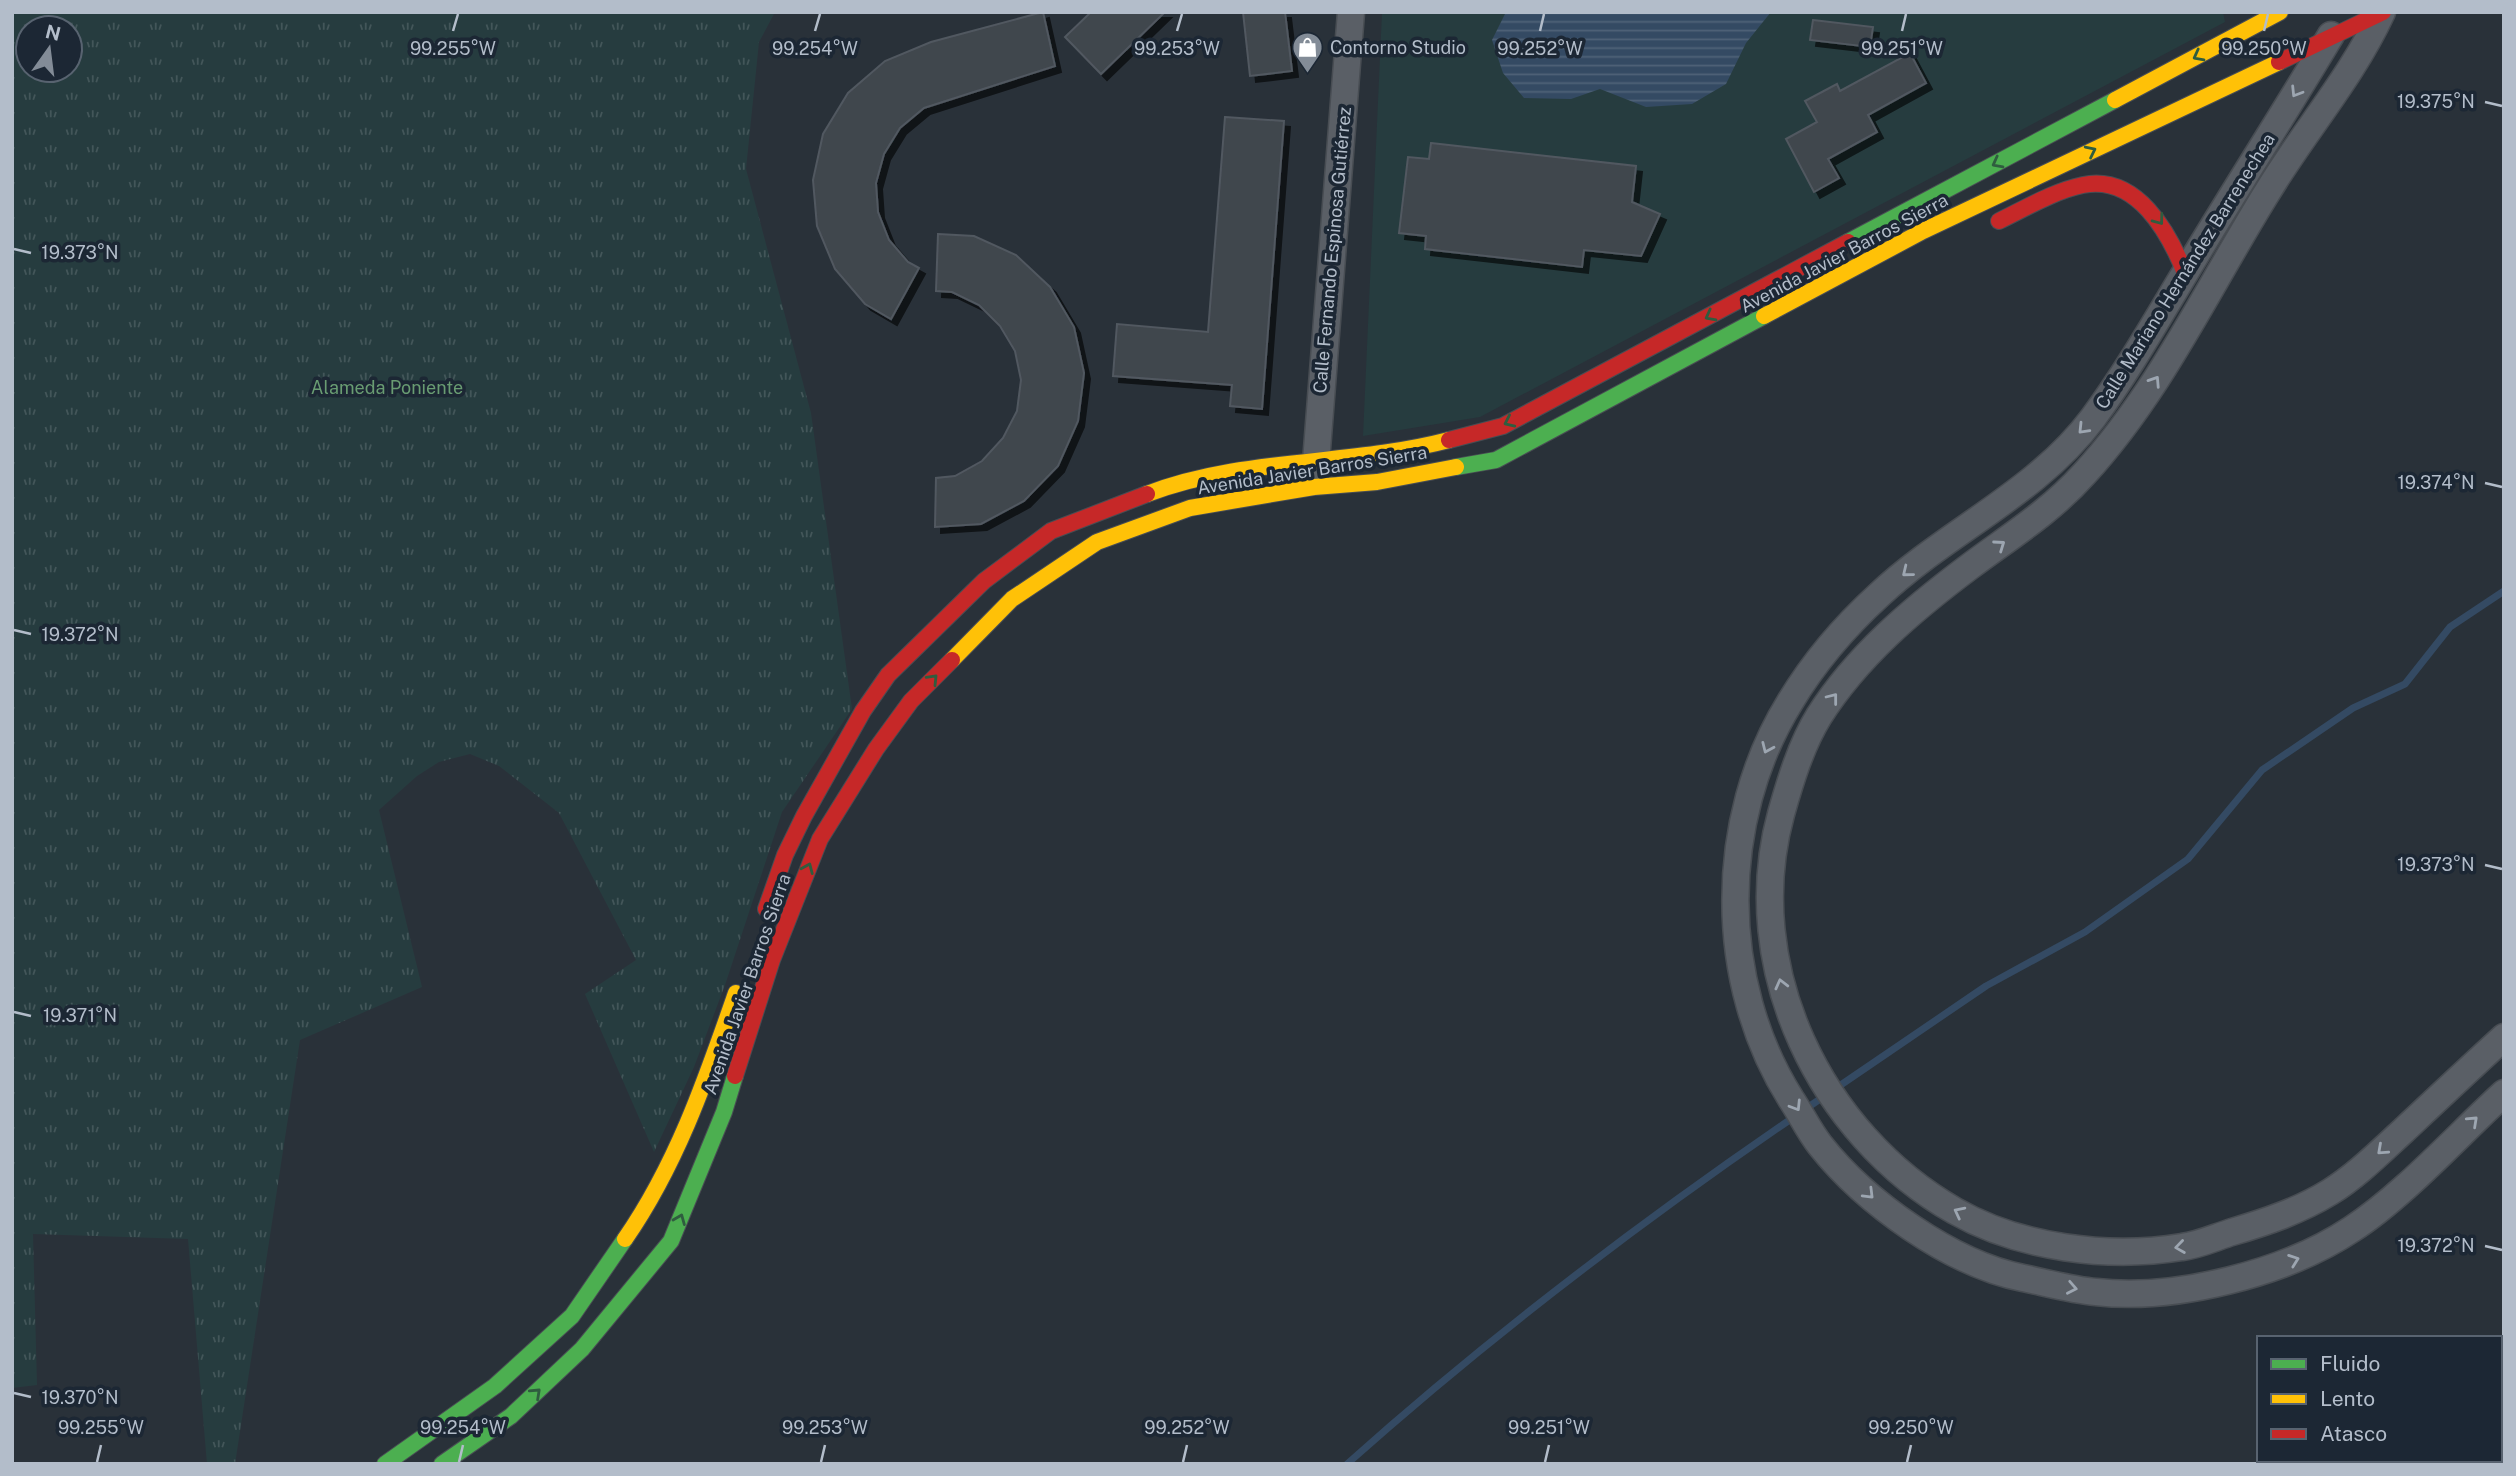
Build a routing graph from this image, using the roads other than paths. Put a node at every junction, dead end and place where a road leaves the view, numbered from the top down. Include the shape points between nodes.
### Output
1 (1351, 12) edge
2 (2280, 12) edge
3 (2344, 12) edge
4 (2382, 13) edge
5 (2330, 36) junction
6 (1978, 230) dead end
7 (1905, 260) dead end
8 (2185, 273) junction
9 (1783, 306) junction
10 (1315, 459) junction
11 (1314, 487) junction
12 (762, 920) dead end
13 (743, 973) dead end
14 (2504, 1037) edge
15 (2504, 1093) edge
16 (385, 1464) edge
17 (442, 1464) edge

1 - 10 street, Calle Fernando Espinosa Gutiérrez
2 -> 10 street, Avenida Javier Barros Sierra via 1503,426 1404,452
3 - 5 street, Calle Mariano Hernández Barrenechea
4 - 5 street, Avenida Javier Barros Sierra
14 -> 4 street, Calle Mariano Hernández Barrenechea via 2335,1189 2293,1212 2184,1247 2105,1253 2025,1239 1980,1222 1958,1213 1898,1173 1844,1117 1804,1048 1782,990 1768,924 1771,859 1781,815 1797,764 1819,717 1867,654 1968,568 2043,515 2123,430
5 -> 8 street, Calle Mariano Hernández Barrenechea
9 -> 5 street, Avenida Javier Barros Sierra via 1923,231
6 -> 8 street via 2087,184 2110,188 2143,202 2158,217
7 - 9 street
8 -> 15 street, Calle Mariano Hernández Barrenechea via 2091,421 2019,490 1880,594 1827,649 1789,702 1764,752 1746,806 1735,921 1746,993 1771,1067 1821,1146 1877,1203 1944,1248 2012,1276 2100,1293 2194,1289 2308,1255 2355,1228
9 - 11 street, Avenida Javier Barros Sierra via 1496,460 1377,482
10 - 11 street, Calle Fernando Espinosa Gutiérrez
10 - 12 street, Avenida Javier Barros Sierra via 1171,485 1102,510 1051,531 984,581 888,675 863,711 785,855
17 -> 11 street, Avenida Javier Barros Sierra via 510,1416 582,1349 671,1241 724,1112 772,960 820,839 911,701 1012,599 1097,542 1190,508
13 - 16 street, Avenida Javier Barros Sierra via 681,1143 644,1212 572,1316 495,1386

